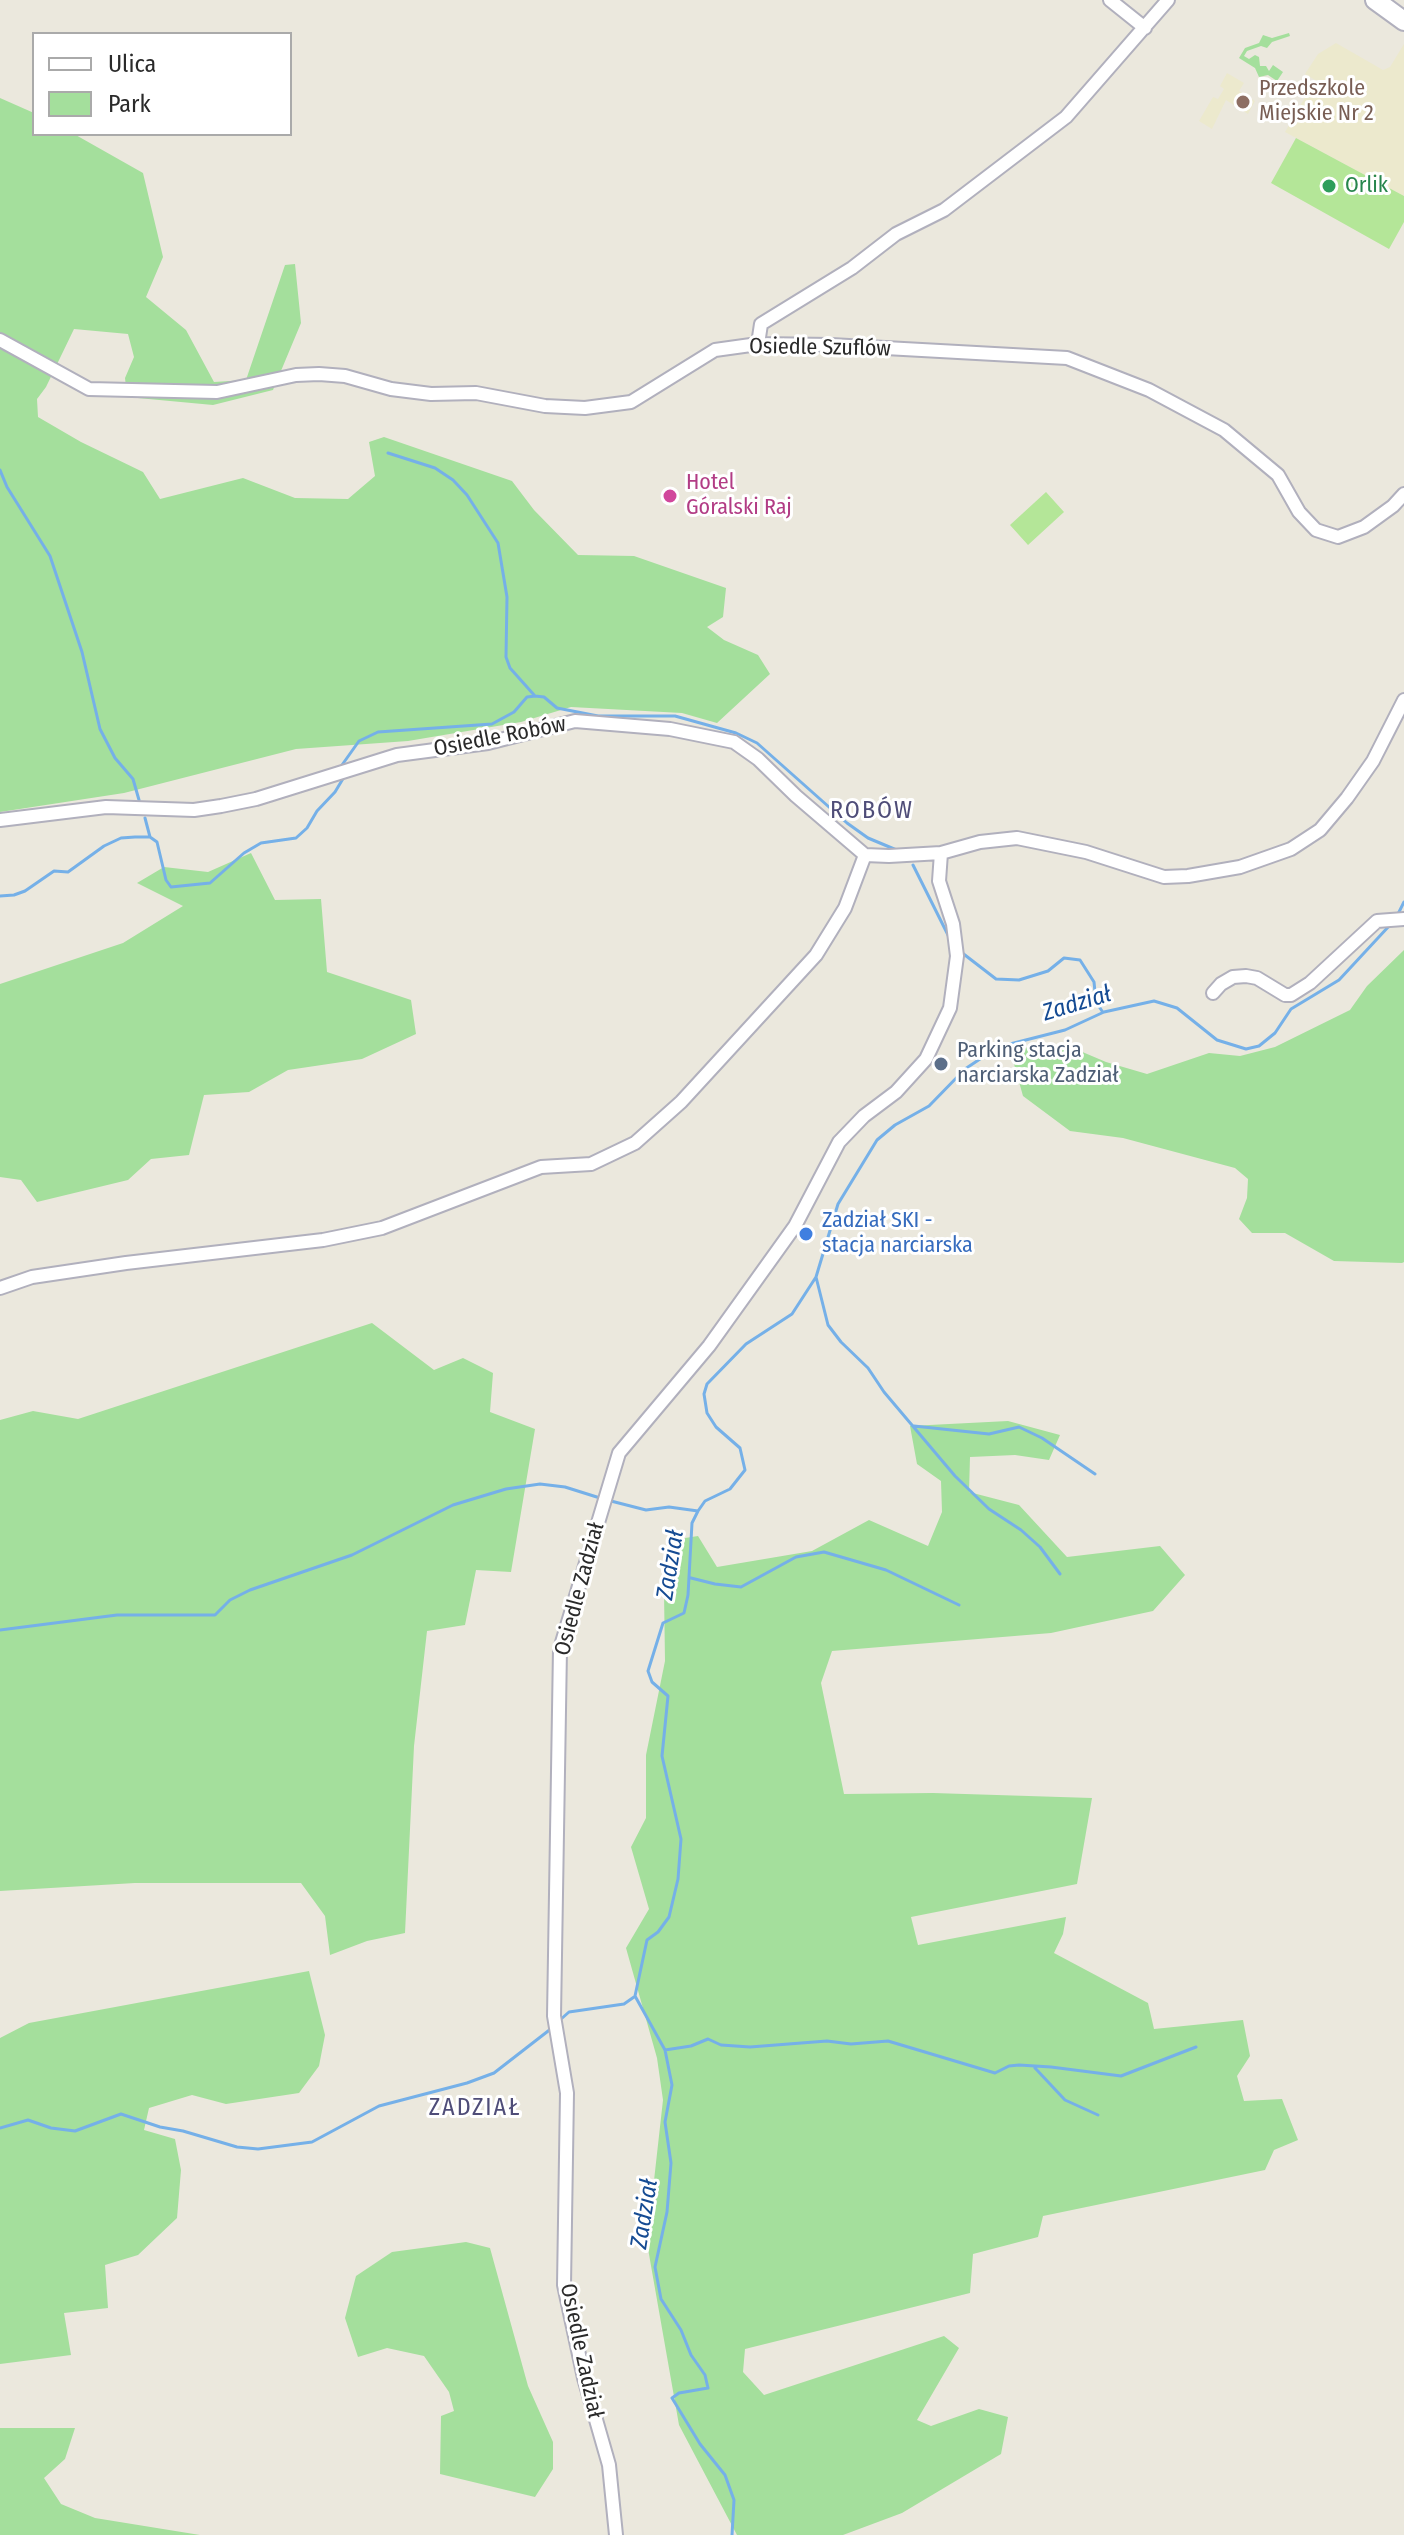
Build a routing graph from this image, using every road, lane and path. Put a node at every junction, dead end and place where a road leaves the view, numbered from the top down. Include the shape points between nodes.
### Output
1 (1110, 0) edge
2 (1168, 0) edge
3 (1375, 0) edge
4 (1404, 21) edge
5 (1145, 28) junction
6 (0, 340) edge
7 (758, 344) junction
8 (1404, 494) edge
9 (1404, 700) edge
10 (0, 820) edge
11 (941, 853) junction
12 (865, 855) junction
13 (1397, 920) edge
14 (1213, 993) dead end
15 (0, 1288) edge
16 (616, 2535) edge

1 - 5 street
2 - 5 street
3 - 4 street
5 - 7 street via 1066,117 944,210 896,234 761,324
6 - 7 street, Osiedle Szuflów via 89,389 217,392 319,374 391,389 476,393 585,408 631,402 715,350
7 - 8 street, Osiedle Szuflów via 1067,358 1149,390 1224,430 1278,475 1316,530 1338,537 1364,527
9 - 11 street via 1373,761 1320,830 1291,849 1240,867 1164,877 1086,852 1017,838
10 - 12 street, Osiedle Robów via 106,807 221,806 397,755 488,743 575,721 670,729 734,742
11 - 12 street
11 - 16 street, Osiedle Zadział via 941,893 955,931 957,956 950,1008 926,1059 839,1142 795,1226 709,1346 619,1453 560,1649 554,2016 567,2093 564,2285 609,2465
12 - 15 street via 845,908 816,955 681,1102 635,1143 591,1164 541,1167 382,1228 32,1277
13 - 14 street via 1377,921 1291,995 1246,976 1233,977

